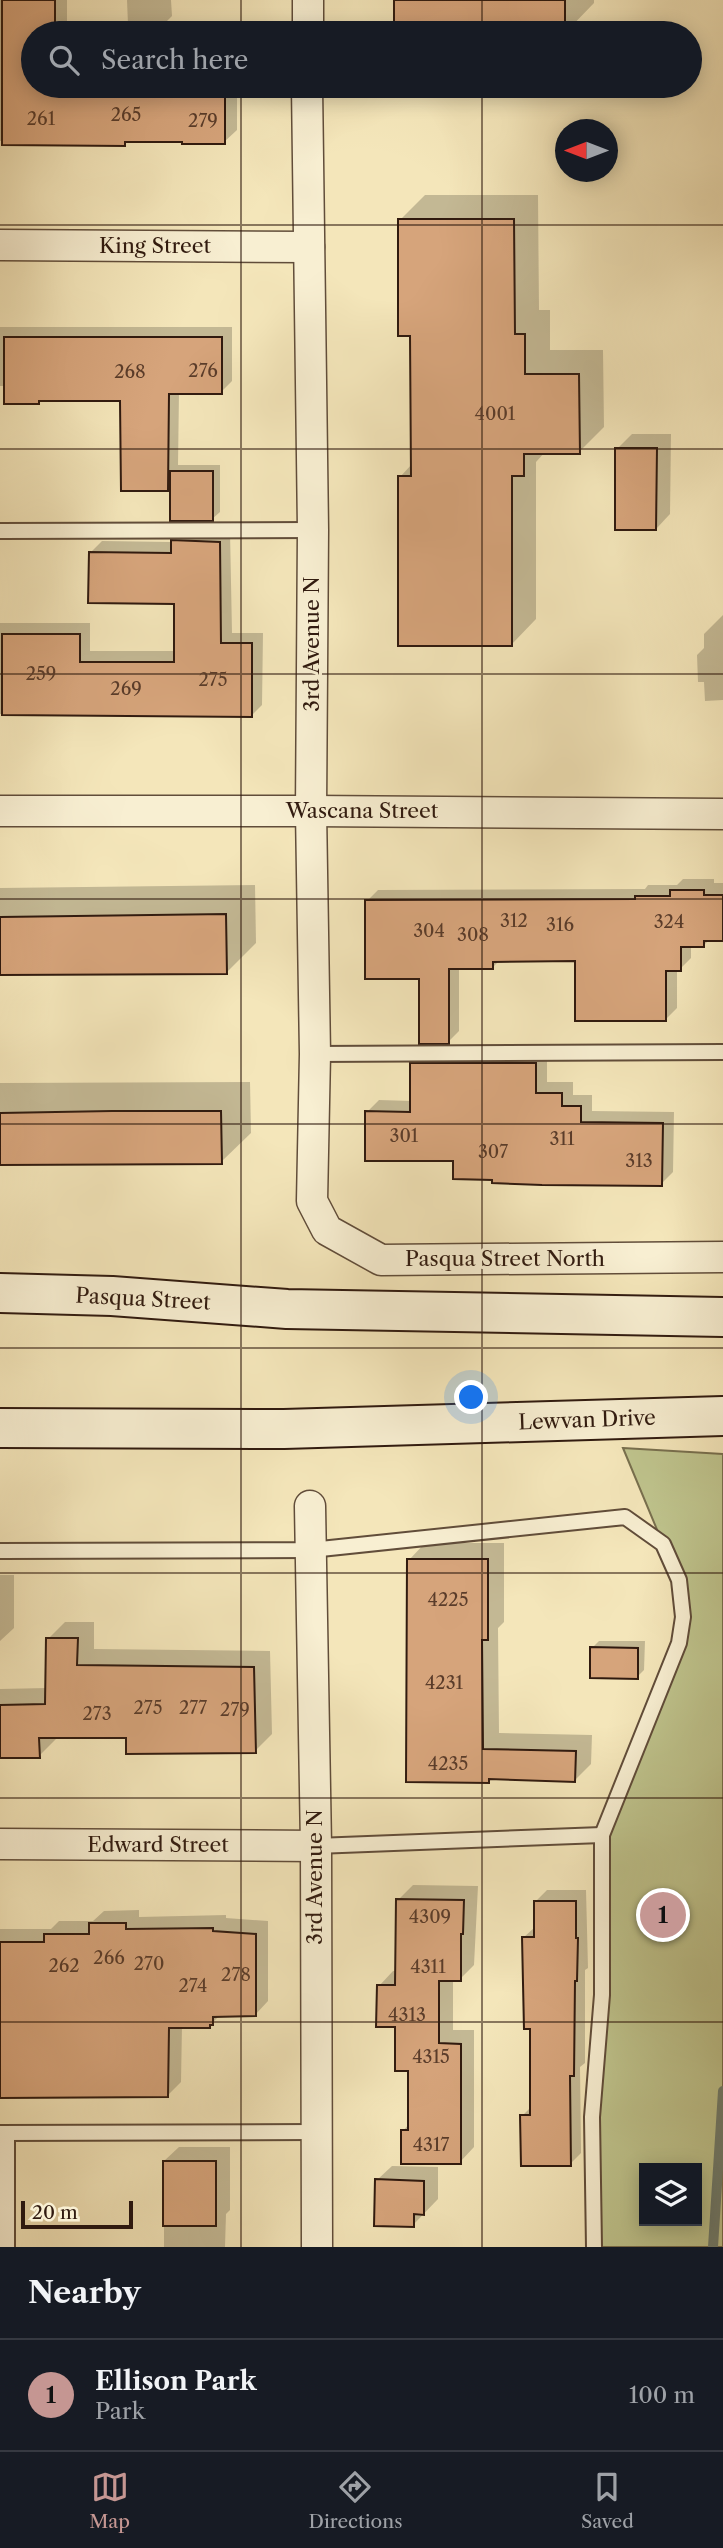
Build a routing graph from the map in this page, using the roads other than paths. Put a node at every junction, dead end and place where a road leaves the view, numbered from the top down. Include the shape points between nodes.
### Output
1 (309, 0) edge
2 (308, 21) edge
3 (307, 98) edge
4 (0, 245) edge
5 (309, 247) junction
6 (313, 530) junction
7 (0, 531) edge
8 (0, 811) edge
9 (311, 811) junction
10 (723, 814) edge
11 (723, 1052) edge
12 (315, 1054) junction
13 (312, 1201) joint
14 (723, 1257) edge
15 (0, 1293) edge
16 (723, 1317) edge
17 (723, 1416) edge
18 (0, 1428) edge
19 (310, 1506) dead end
20 (311, 1550) junction
21 (0, 1551) edge
22 (602, 1835) junction
23 (0, 1844) edge
24 (316, 1846) junction
25 (315, 2132) junction
26 (3, 2133) edge
27 (7, 2247) edge
28 (317, 2247) edge
29 (594, 2247) edge

1 - 2 street
3 - 5 street, 3rd Avenue N
4 - 5 street, King Street
5 - 6 street, 3rd Avenue N
6 - 7 lane
6 - 9 street, 3rd Avenue N
8 - 9 street, Wascana Street
9 - 10 street, Wascana Street
9 - 12 street, 3rd Avenue N
11 - 12 lane
12 - 13 street, 3rd Avenue N
13 - 14 street, Pasqua Street North via 327,1230 381,1260
15 - 16 main road, Pasqua Street via 287,1309
17 - 18 main road, Lewvan Drive via 284,1429
19 - 20 street, 3rd Avenue N
20 - 21 lane
20 - 22 lane via 625,1517 663,1544 679,1580 679,1643
20 - 24 street, 3rd Avenue N
22 - 24 lane
22 - 29 lane via 602,1995 592,2117
23 - 24 street, Edward Street
24 - 25 street, 3rd Avenue N
25 - 26 lane
25 - 28 street, 3rd Avenue N
26 - 27 lane

